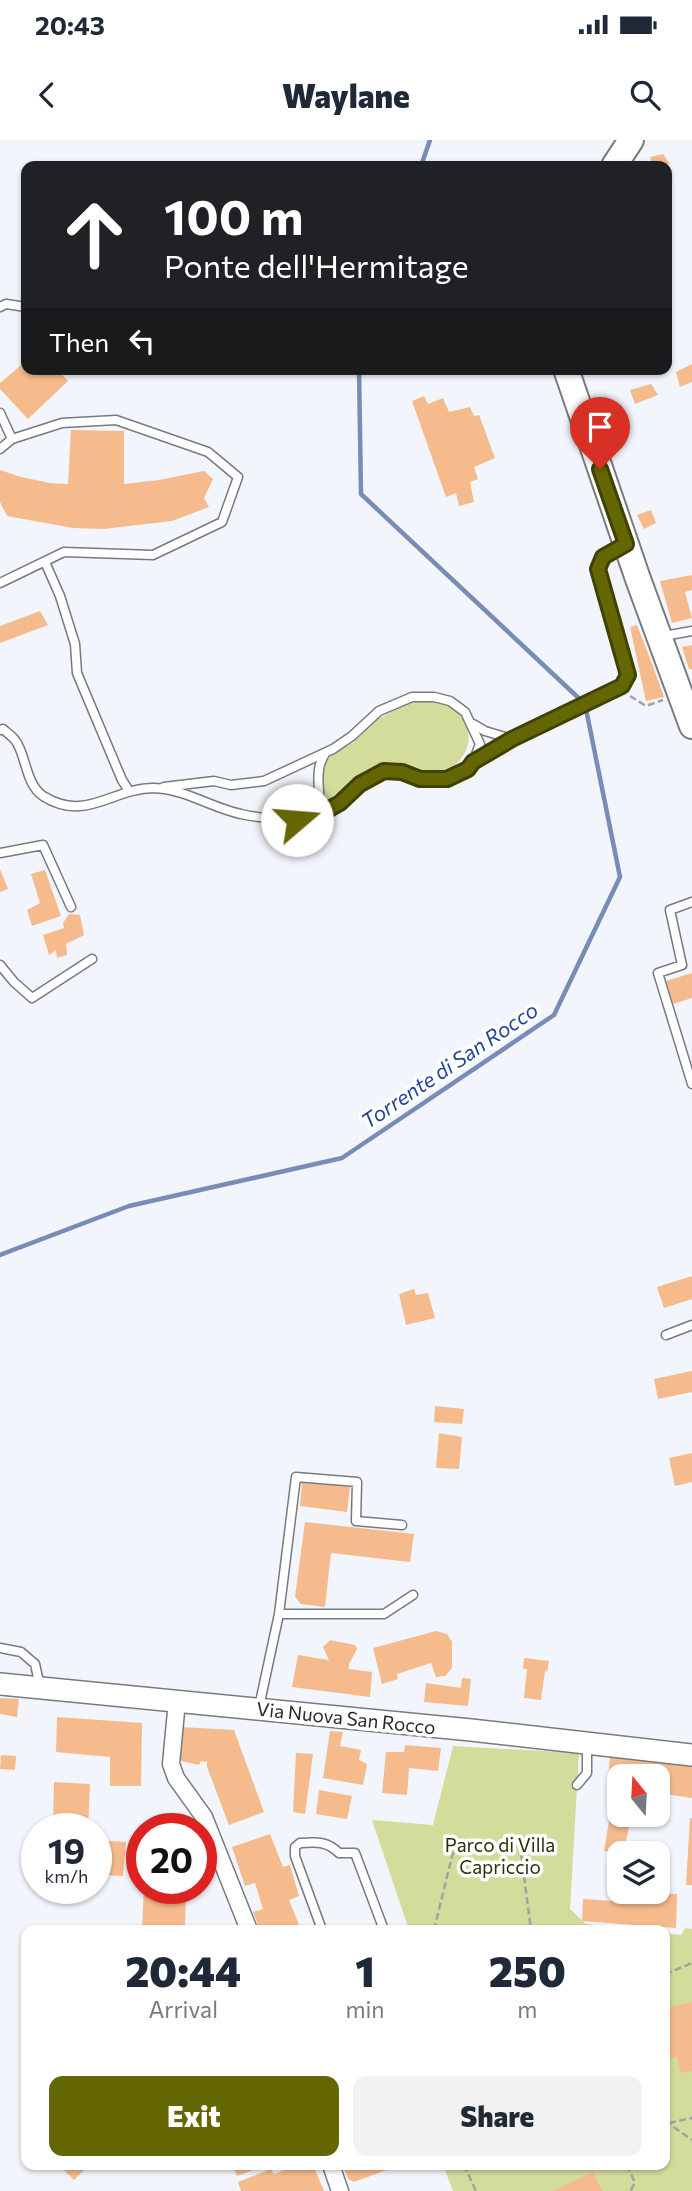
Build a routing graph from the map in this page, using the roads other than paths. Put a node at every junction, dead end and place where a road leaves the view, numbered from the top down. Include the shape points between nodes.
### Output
1 (631, 140) edge
2 (617, 161) edge
3 (21, 306) edge
4 (0, 307) edge
5 (568, 375) edge
6 (0, 413) edge
7 (12, 439) junction
8 (0, 449) edge
9 (626, 544) junction
10 (45, 562) junction
11 (0, 583) edge
12 (692, 631) edge
13 (660, 637) junction
14 (470, 722) junction
15 (692, 726) edge
16 (0, 730) edge
17 (512, 739) junction
18 (325, 753) junction
19 (473, 762) junction
20 (155, 788) junction
21 (129, 791) junction
22 (311, 817) junction
23 (0, 853) edge
24 (692, 902) edge
25 (71, 907) dead end
26 (92, 960) dead end
27 (0, 965) edge
28 (692, 1084) edge
29 (692, 1325) edge
30 (666, 1335) dead end
31 (402, 1525) dead end
32 (413, 1595) dead end
33 (279, 1614) junction
34 (0, 1648) edge
35 (0, 1684) edge
36 (40, 1687) junction
37 (177, 1701) junction
38 (259, 1709) junction
39 (587, 1743) junction
40 (692, 1755) edge
41 (577, 1785) dead end
42 (246, 1925) edge
43 (320, 1925) edge
44 (382, 1925) edge
45 (333, 2170) edge
46 (340, 2191) edge

1 - 2 main road
3 - 4 lane
5 - 9 main road
6 - 7 lane
7 - 8 lane
7 - 10 lane via 62,423 116,420 208,452 238,477 222,522 153,555 64,552
9 - 13 main road
9 - 17 lane via 603,557 598,569 628,675 622,686
10 - 11 lane
10 - 21 lane via 75,643 77,673
12 - 13 lane
13 - 15 main road
14 - 17 lane
14 - 18 lane via 450,701 412,697 379,711
14 - 19 lane via 480,744
16 - 21 lane via 16,740 40,794 64,807 99,803
17 - 19 lane
18 - 20 lane via 264,781
18 - 22 lane via 319,768 320,795
19 - 22 lane via 447,779 384,771 360,784 340,803
20 - 21 lane
20 - 22 lane via 239,814 297,820
23 - 25 lane via 43,845
24 - 28 lane via 670,910 682,965 658,973
26 - 27 lane via 32,998
29 - 30 lane
31 - 33 lane via 356,1521 357,1482 296,1477
32 - 33 lane via 384,1614
33 - 38 lane
34 - 36 lane via 21,1652 35,1664
35 - 36 main road, Via Nuova San Rocco
36 - 37 main road, Via Nuova San Rocco
37 - 38 main road, Via Nuova San Rocco
37 - 42 street via 170,1764 204,1817
38 - 39 main road, Via Nuova San Rocco
39 - 40 main road, Via Nuova San Rocco
39 - 41 lane via 587,1773
43 - 44 lane via 295,1856 300,1843 323,1842 339,1853 355,1853
45 - 46 street

